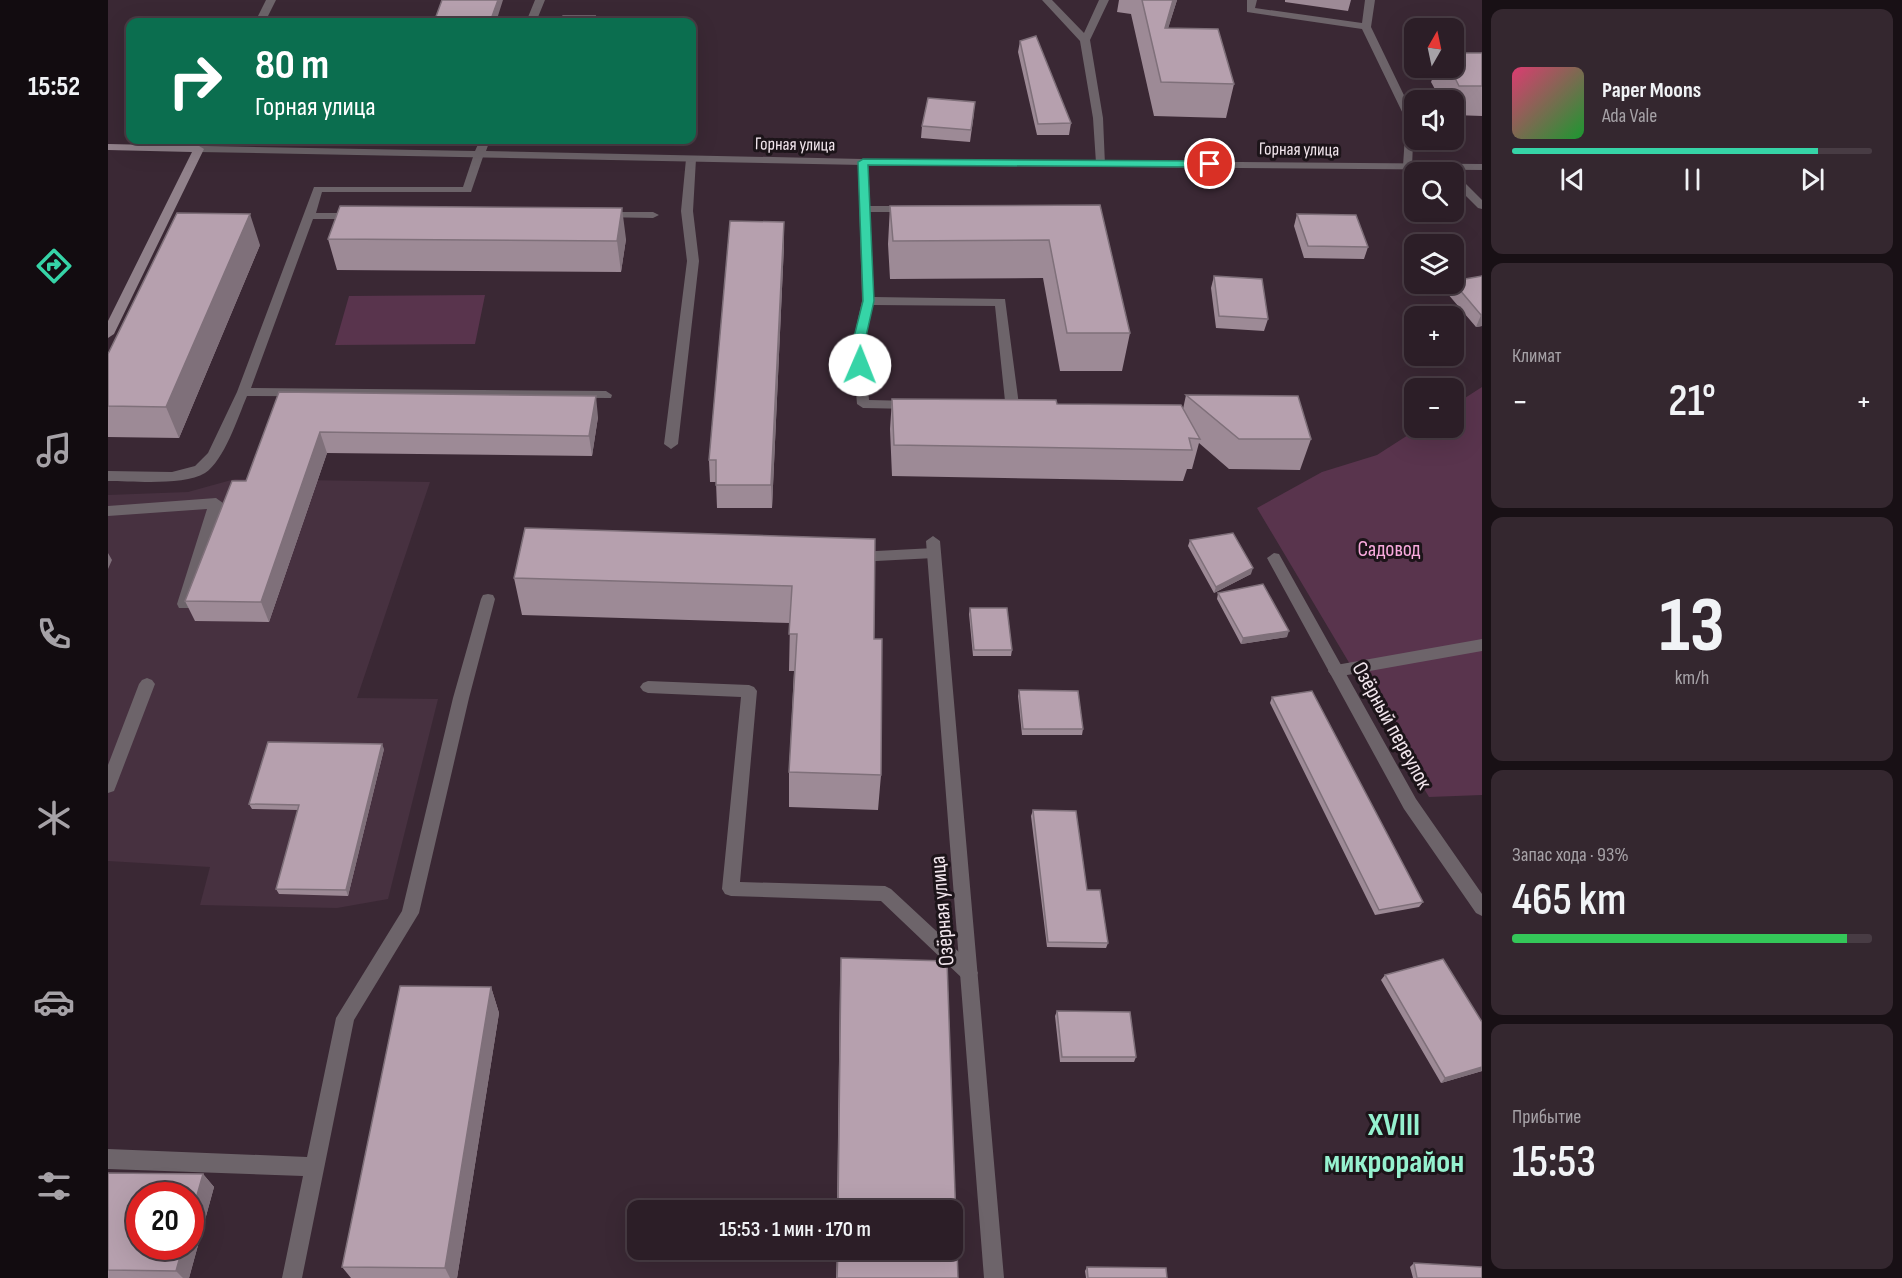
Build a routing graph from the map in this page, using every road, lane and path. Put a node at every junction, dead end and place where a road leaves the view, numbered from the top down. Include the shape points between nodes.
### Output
1 (271, 0) edge
2 (540, 0) edge
3 (1047, 0) edge
4 (1104, 0) edge
5 (1252, 0) edge
6 (1370, 0) edge
7 (262, 18) edge
8 (533, 18) edge
9 (1366, 27) junction
10 (1085, 40) junction
11 (202, 144) edge
12 (482, 144) edge
13 (108, 147) edge
14 (478, 154) junction
15 (691, 159) junction
16 (863, 162) junction
17 (1408, 162) edge
18 (1101, 163) junction
19 (1404, 166) edge
20 (1482, 167) edge
21 (1464, 168) edge
22 (1464, 188) edge
23 (1482, 206) edge
24 (865, 209) junction
25 (922, 209) edge
26 (595, 215) edge
27 (653, 215) dead end
28 (309, 216) junction
29 (373, 216) edge
30 (868, 301) junction
31 (108, 334) edge
32 (243, 392) junction
33 (606, 394) dead end
34 (920, 405) edge
35 (977, 405) edge
36 (671, 444) dead end
37 (108, 477) edge
38 (108, 511) edge
39 (845, 556) edge
40 (1274, 558) dead end
41 (488, 599) dead end
42 (183, 604) dead end
43 (1482, 645) edge
44 (1336, 671) junction
45 (147, 684) dead end
46 (648, 687) dead end
47 (108, 786) edge
48 (1482, 908) edge
49 (969, 973) junction
50 (108, 1159) edge
51 (315, 1167) junction
52 (292, 1278) edge
53 (994, 1278) edge

1 - 7 street
2 - 8 street
3 - 10 street
4 - 10 street
5 - 9 street via 1250,10
6 - 9 street
9 - 17 street via 1411,120
10 - 18 street
11 - 13 street, Горная улица
11 - 14 street, Горная улица
11 - 31 street
12 - 14 street
14 - 15 street, Горная улица
14 - 28 street via 467,190 318,189
15 - 16 street, Горная улица
15 - 36 street via 687,211 693,261
16 - 18 street, Горная улица
16 - 24 street
18 - 19 street, Горная улица
20 - 21 street, Горная улица
22 - 23 street
24 - 25 street
24 - 30 street
26 - 27 street
28 - 29 street
28 - 32 street
30 - 34 street via 858,345 863,404
30 - 35 street via 1001,302 1018,405
32 - 33 street
32 - 37 street via 214,455 200,470 172,477
38 - 42 street via 216,503
39 - 49 street, Озёрная улица via 934,547
40 - 44 street, Озёрный переулок
41 - 51 street via 410,913 345,1018
43 - 44 street
44 - 48 street, Озёрный переулок via 1410,804
45 - 47 street
46 - 49 street via 749,691 731,889 885,894
49 - 53 street, Озёрная улица
50 - 51 street
51 - 52 street

